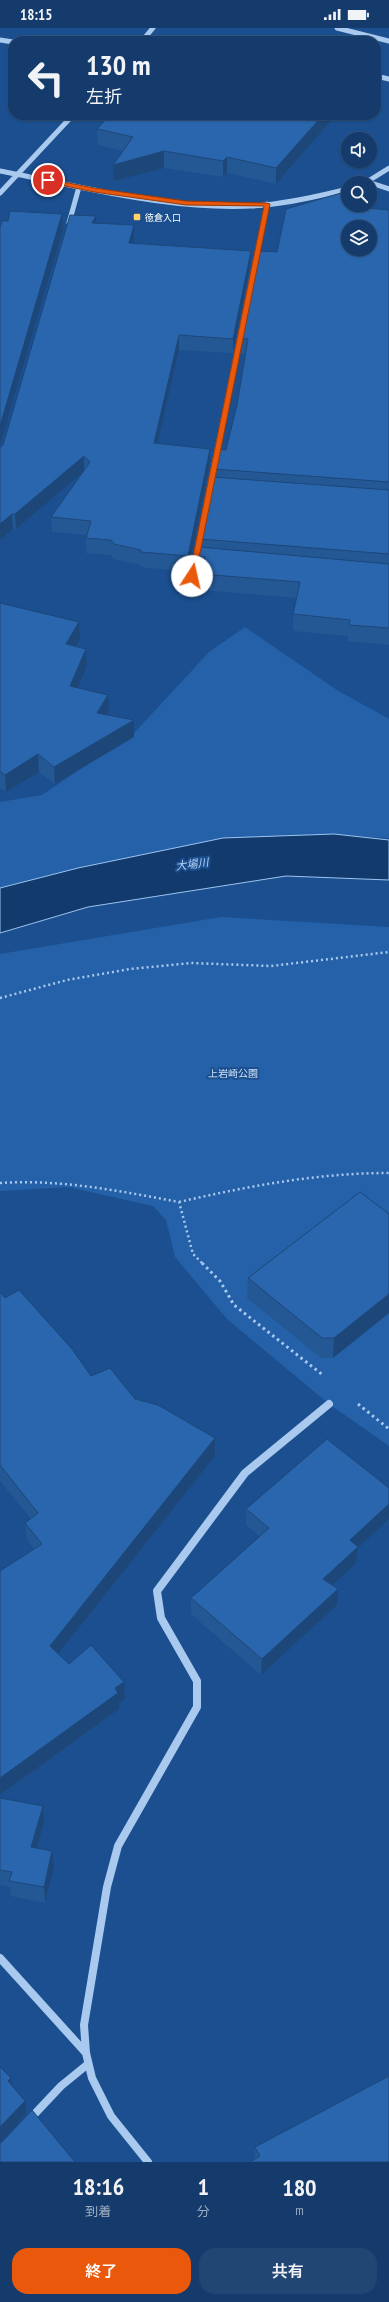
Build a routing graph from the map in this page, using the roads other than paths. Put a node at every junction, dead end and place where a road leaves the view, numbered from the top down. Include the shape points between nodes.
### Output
1 (153, 28) edge
2 (337, 28) edge
3 (146, 36) edge
4 (369, 36) edge
5 (68, 120) edge
6 (389, 168) edge
7 (0, 171) edge
8 (18, 174) junction
9 (376, 176) edge
10 (377, 185) edge
11 (79, 187) junction
12 (389, 189) edge
13 (341, 191) edge
14 (0, 192) edge
15 (267, 204) junction
16 (66, 233) edge
17 (209, 489) junction
18 (225, 490) edge
19 (196, 559) junction
20 (204, 559) edge
21 (192, 576) dead end
22 (329, 1404) dead end
23 (0, 1958) edge
24 (86, 2053) junction
25 (88, 2064) junction
26 (23, 2127) edge
27 (148, 2162) edge

1 - 3 street
2 - 4 street
5 - 8 street
6 - 9 street
7 - 8 street
8 - 11 street
8 - 14 street
10 - 12 street
11 - 15 street via 186,203
11 - 16 street
13 - 15 street via 312,199
15 - 17 street
17 - 18 street
17 - 19 street
19 - 20 street
19 - 21 street
22 - 24 street via 245,1473 157,1591 161,1618 197,1681 197,1707 118,1846 107,1887 84,2025
23 - 24 street
24 - 25 street
25 - 26 street via 61,2086
25 - 27 street via 92,2078 111,2116

